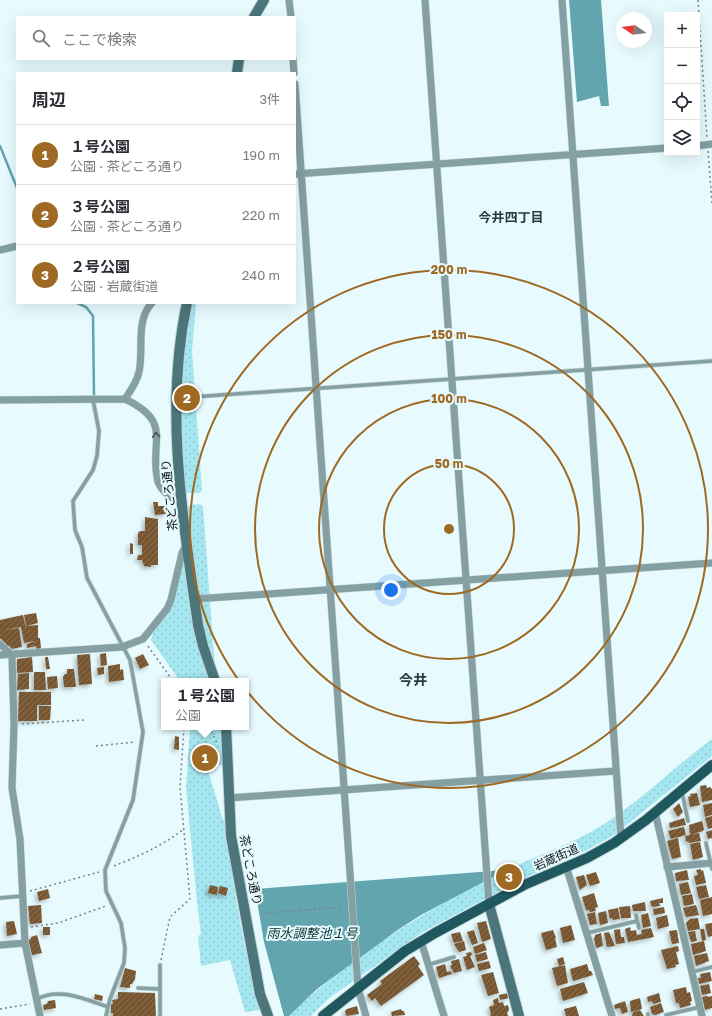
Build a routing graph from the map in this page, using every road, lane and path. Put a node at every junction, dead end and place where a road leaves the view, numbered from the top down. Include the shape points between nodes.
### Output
1 (264, 0) edge
2 (289, 0) edge
3 (425, 0) edge
4 (562, 0) edge
5 (698, 0) edge
6 (255, 16) edge
7 (291, 16) edge
8 (240, 60) edge
9 (293, 60) edge
10 (237, 72) edge
11 (294, 72) edge
12 (296, 114) edge
13 (710, 145) edge
14 (700, 146) edge
15 (664, 148) edge
16 (572, 155) junction
17 (436, 164) junction
18 (298, 174) edge
19 (712, 203) edge
20 (16, 246) edge
21 (0, 250) edge
22 (151, 304) edge
23 (187, 304) edge
24 (712, 361) edge
25 (587, 369) junction
26 (452, 380) junction
27 (316, 390) junction
28 (177, 398) junction
29 (126, 399) junction
30 (0, 400) edge
31 (93, 400) junction
32 (183, 503) junction
33 (187, 544) junction
34 (712, 563) edge
35 (602, 570) junction
36 (466, 580) junction
37 (330, 591) junction
38 (195, 599) junction
39 (143, 639) junction
40 (0, 644) edge
41 (124, 646) junction
42 (0, 655) edge
43 (12, 655) junction
44 (171, 678) edge
45 (214, 678) edge
46 (84, 720) dead end
47 (14, 724) junction
48 (184, 730) edge
49 (226, 730) edge
50 (142, 742) junction
51 (96, 746) dead end
52 (712, 764) edge
53 (616, 771) junction
54 (480, 781) junction
55 (682, 789) junction
56 (345, 791) junction
57 (229, 798) junction
58 (655, 812) junction
59 (688, 821) dead end
60 (620, 838) junction
61 (706, 843) dead end
62 (712, 865) edge
63 (566, 866) junction
64 (667, 867) junction
65 (22, 896) junction
66 (0, 898) edge
67 (112, 904) junction
68 (489, 904) junction
69 (353, 907) junction
70 (264, 913) dead end
71 (636, 915) dead end
72 (637, 921) junction
73 (24, 928) junction
74 (639, 928) dead end
75 (587, 933) junction
76 (421, 941) junction
77 (25, 943) junction
78 (0, 945) edge
79 (454, 957) dead end
80 (428, 965) junction
81 (160, 966) joint
82 (712, 967) edge
83 (692, 972) junction
84 (138, 988) dead end
85 (358, 988) junction
86 (158, 989) junction
87 (37, 1001) junction
88 (108, 1007) junction
89 (700, 1007) junction
90 (0, 1009) edge
91 (666, 1015) dead end
92 (40, 1016) edge
93 (106, 1016) edge
94 (160, 1016) edge
95 (268, 1016) edge
96 (323, 1016) edge
97 (366, 1016) edge
98 (444, 1016) edge
99 (519, 1016) edge
100 (612, 1016) edge
101 (702, 1016) edge

1 - 6 street
2 - 7 street
3 - 17 street
4 - 16 street
5 - 13 path
8 - 10 street
9 - 11 street
12 - 18 street
13 - 14 street
13 - 19 path
15 - 16 street
16 - 17 street
16 - 25 street
17 - 18 street
17 - 26 street
18 - 27 street
20 - 21 street
22 - 29 street via 144,316 140,370 136,383
23 - 28 street, 茶どころ通り
24 - 25 lane
25 - 26 lane
25 - 35 street
26 - 27 lane
26 - 36 street
27 - 28 lane
27 - 37 street
28 - 32 street, 茶どころ通り via 179,471
29 - 31 street
32 -> 29 street via 170,497 160,488 157,432 154,421 142,407
30 - 31 street
31 - 41 lane via 99,431 97,456 94,470 73,501 75,530 82,547 87,578
32 - 33 street, 茶どころ通り
33 - 38 street, 茶どころ通り
33 - 39 street via 182,553 167,609
34 - 35 street
35 - 36 street
35 - 53 street
36 - 37 street
36 - 54 street
37 - 38 street
37 - 56 street
38 - 45 street, 茶どころ通り via 201,638
39 - 41 street
39 - 44 path
40 - 43 street
41 - 43 street
41 - 50 lane via 136,682
42 - 43 street
43 - 47 street
46 - 47 path
47 - 65 street via 12,788 20,839
48 - 81 path via 180,788 190,899 170,917
49 - 57 street, 茶どころ通り
50 - 51 path
50 - 67 lane via 133,800 106,868 106,891
52 - 55 main road, 岩蔵街道
53 - 54 street
53 - 60 street
54 - 56 street
54 - 68 street
55 - 58 main road, 岩蔵街道
55 - 59 lane
56 - 57 street
56 - 69 street
57 - 95 street, 茶どころ通り via 232,847 260,994
58 - 60 main road, 岩蔵街道
58 - 64 street
60 - 63 main road, 岩蔵街道 via 592,855
61 - 62 lane
62 - 64 street
63 - 68 main road, 岩蔵街道
63 - 75 street
64 - 83 street
65 - 66 lane
65 - 73 street
67 - 73 path via 58,923
67 - 88 lane via 122,923 125,948 124,963
68 - 76 main road, 岩蔵街道
68 - 99 street
69 - 70 path
69 - 85 street
71 - 72 lane
72 - 74 lane
72 - 75 lane
73 - 77 street
75 - 100 street
76 - 80 street
76 - 85 main road, 岩蔵街道
77 - 78 street
77 - 87 street
79 - 80 lane
80 - 98 street
81 - 86 lane
82 - 83 lane
83 - 89 street
84 - 86 lane
85 - 96 main road, 岩蔵街道
85 - 97 street
86 - 94 lane
87 - 88 lane via 54,994 72,995
87 - 90 path
87 - 92 street
88 - 93 lane
89 - 91 lane
89 - 101 street

